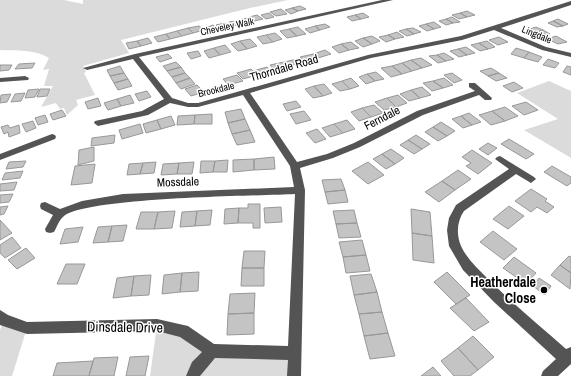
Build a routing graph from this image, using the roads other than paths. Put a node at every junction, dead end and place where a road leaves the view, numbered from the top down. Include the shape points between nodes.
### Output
1 (366, 0) edge
2 (390, 0) edge
3 (571, 3) edge
4 (372, 4) junction
5 (496, 28) junction
6 (571, 55) edge
7 (135, 56) junction
8 (87, 68) dead end
9 (25, 78) dead end
10 (0, 80) edge
11 (472, 85) dead end
12 (480, 92) junction
13 (246, 93) junction
14 (488, 98) dead end
15 (169, 100) junction
16 (98, 123) dead end
17 (52, 138) dead end
18 (0, 157) edge
19 (500, 159) dead end
20 (296, 166) junction
21 (515, 170) junction
22 (530, 180) dead end
23 (300, 190) junction
24 (46, 206) dead end
25 (60, 213) junction
26 (50, 229) dead end
27 (0, 316) edge
28 (212, 351) junction
29 (294, 353) junction
30 (569, 357) edge
31 (193, 376) edge
32 (294, 376) edge
33 (548, 376) edge

1 - 4 street
2 - 4 street, Cheveley Walk
3 - 5 street, Thorndale Road
4 - 7 street, Cheveley Walk
5 - 6 street, Lingdale via 544,49
5 - 13 street, Thorndale Road via 462,38 370,56
7 - 8 street, Cheveley Walk
7 - 15 street
9 - 10 street
11 - 12 street
12 - 14 street
12 - 20 street, Ferndale via 420,113 358,145
13 - 15 street, Brookdale via 198,105
13 - 20 street, Thorndale Road
15 - 16 street via 145,113
17 - 18 street
19 - 21 street
20 - 23 street, Thorndale Road
21 - 22 street
21 - 30 street via 460,208 454,218 452,230 455,246 467,266 498,298
23 - 25 street, Mossdale via 123,198 82,205
23 - 29 street, Thorndale Road
24 - 25 street
25 - 26 street
27 - 28 street, Dinsdale Drive via 4,320 27,328 157,325 183,331
28 - 29 street
28 - 31 street via 197,366
29 - 32 street, Thorndale Road
30 - 33 street

